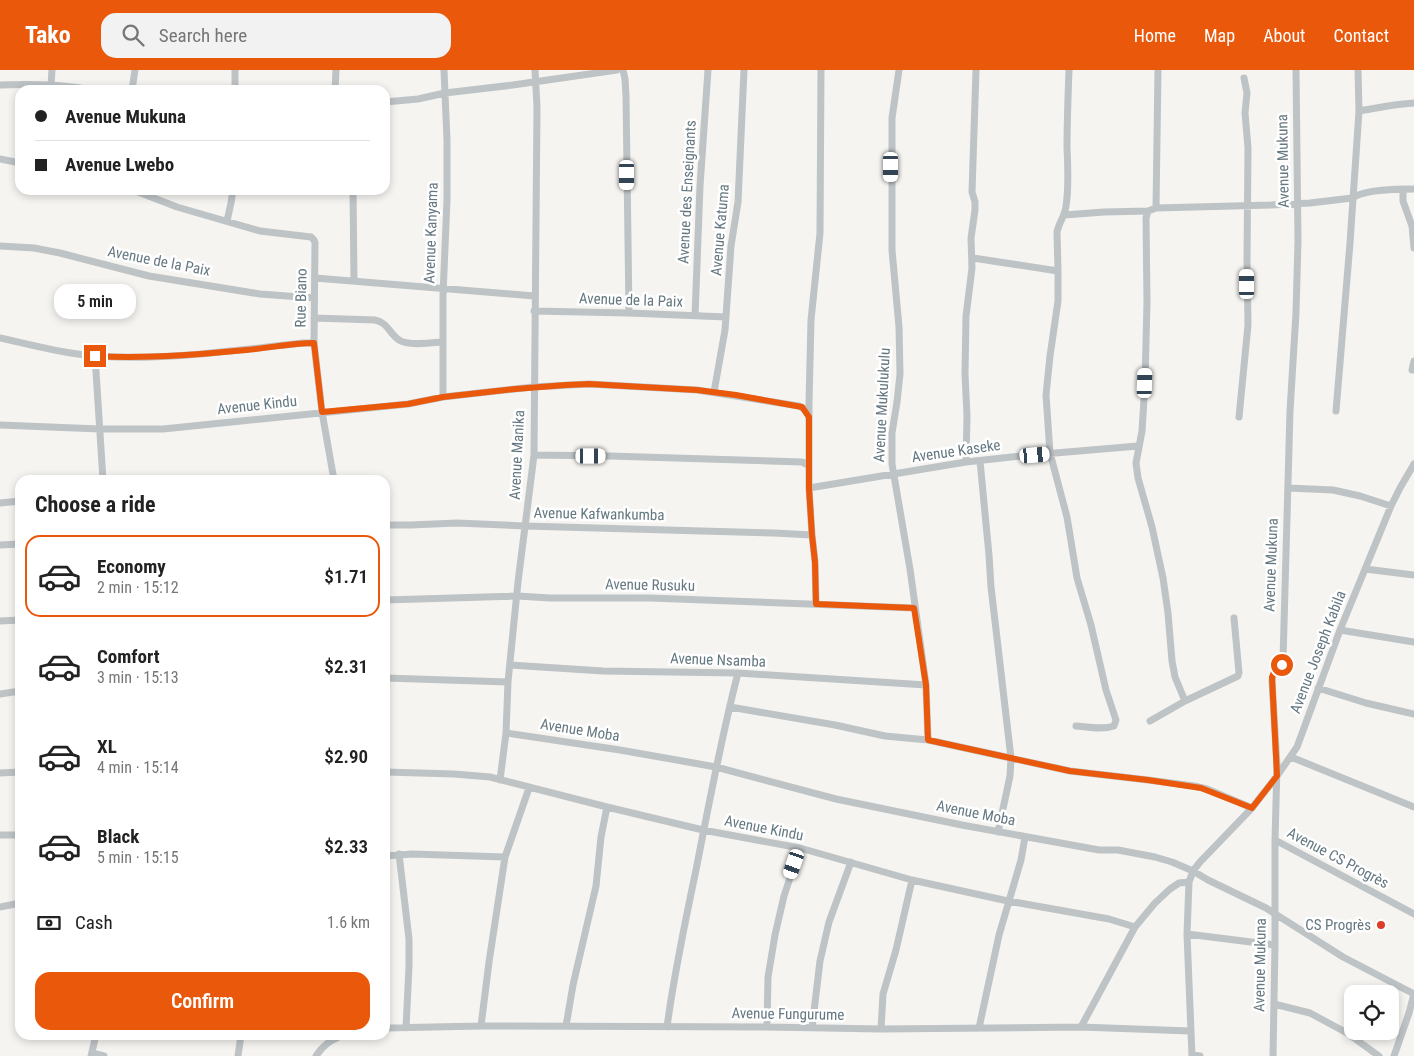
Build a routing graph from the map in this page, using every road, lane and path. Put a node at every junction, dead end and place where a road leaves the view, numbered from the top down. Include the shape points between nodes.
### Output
1 (52, 70) edge
2 (135, 70) edge
3 (235, 70) edge
4 (336, 70) edge
5 (444, 70) edge
6 (535, 70) edge
7 (617, 70) edge
8 (623, 70) edge
9 (708, 70) edge
10 (744, 70) edge
11 (821, 70) edge
12 (899, 70) edge
13 (976, 70) edge
14 (1069, 70) edge
15 (1158, 70) edge
16 (1296, 70) edge
17 (1358, 70) edge
18 (1244, 78) dead end
19 (536, 81) junction
20 (0, 85) edge
21 (51, 85) joint
22 (133, 85) edge
23 (235, 85) edge
24 (335, 85) edge
25 (445, 93) junction
26 (390, 102) edge
27 (1414, 103) edge
28 (1359, 111) junction
29 (0, 159) edge
30 (15, 163) edge
31 (1403, 189) junction
32 (1414, 189) edge
33 (146, 195) edge
34 (232, 195) edge
35 (353, 195) edge
36 (1352, 198) junction
37 (1297, 203) junction
38 (1247, 206) junction
39 (1156, 208) junction
40 (1148, 211) junction
41 (1064, 215) junction
42 (227, 221) junction
43 (0, 246) edge
44 (1414, 248) edge
45 (973, 258) junction
46 (1058, 271) junction
47 (315, 278) junction
48 (354, 280) junction
49 (443, 289) junction
50 (534, 296) junction
51 (314, 298) junction
52 (534, 311) junction
53 (629, 312) junction
54 (695, 316) junction
55 (726, 317) junction
56 (314, 318) junction
57 (0, 338) edge
58 (442, 342) junction
59 (314, 343) junction
60 (95, 356) junction
61 (1414, 361) edge
62 (1412, 370) dead end
63 (533, 387) junction
64 (714, 392) junction
65 (443, 397) junction
66 (1336, 411) dead end
67 (322, 412) junction
68 (809, 417) junction
69 (1240, 417) dead end
70 (0, 425) edge
71 (100, 429) junction
72 (1138, 446) junction
73 (1050, 454) junction
74 (534, 455) junction
75 (980, 461) junction
76 (966, 462) junction
77 (1414, 464) edge
78 (808, 465) junction
79 (894, 474) junction
80 (104, 475) edge
81 (333, 475) edge
82 (1411, 476) edge
83 (809, 488) junction
84 (1288, 488) junction
85 (15, 501) edge
86 (0, 502) edge
87 (1392, 506) junction
88 (390, 525) edge
89 (525, 526) junction
90 (812, 535) junction
91 (15, 544) edge
92 (0, 545) edge
93 (1365, 569) junction
94 (1414, 575) edge
95 (516, 596) junction
96 (390, 600) edge
97 (816, 604) junction
98 (914, 608) junction
99 (1234, 618) dead end
100 (15, 620) edge
101 (0, 621) edge
102 (1340, 630) junction
103 (1414, 642) edge
104 (510, 665) junction
105 (738, 673) junction
106 (390, 678) edge
107 (508, 682) junction
108 (926, 685) junction
109 (1318, 688) junction
110 (15, 692) edge
111 (0, 694) edge
112 (1185, 701) junction
113 (730, 707) junction
114 (1414, 714) edge
115 (1150, 721) dead end
116 (1076, 726) dead end
117 (506, 733) junction
118 (928, 740) junction
119 (1291, 757) junction
120 (1011, 758) junction
121 (716, 767) junction
122 (15, 772) edge
123 (390, 772) edge
124 (0, 773) edge
125 (1277, 776) junction
126 (500, 780) junction
127 (529, 788) junction
128 (1414, 807) edge
129 (606, 808) junction
130 (1252, 808) junction
131 (703, 830) junction
132 (998, 832) junction
133 (0, 835) edge
134 (15, 835) edge
135 (1025, 837) junction
136 (1275, 840) junction
137 (800, 848) junction
138 (400, 854) junction
139 (390, 855) edge
140 (505, 857) junction
141 (851, 862) junction
142 (1193, 871) junction
143 (912, 880) junction
144 (1189, 882) junction
145 (1008, 901) junction
146 (15, 904) edge
147 (0, 907) edge
148 (1275, 914) junction
149 (1414, 914) edge
150 (1135, 927) junction
151 (1187, 934) junction
152 (1275, 945) junction
153 (1414, 994) edge
154 (1274, 1004) junction
155 (480, 1026) junction
156 (566, 1026) junction
157 (667, 1027) junction
158 (767, 1027) junction
159 (1081, 1027) junction
160 (390, 1028) edge
161 (406, 1028) junction
162 (812, 1028) junction
163 (978, 1028) junction
164 (881, 1029) junction
165 (1190, 1031) junction
166 (95, 1040) edge
167 (240, 1040) edge
168 (332, 1040) edge
169 (92, 1054) edge
170 (1192, 1055) edge
171 (104, 1056) edge
172 (238, 1056) edge
173 (316, 1056) edge
174 (1200, 1056) edge
175 (1273, 1056) edge
176 (1379, 1056) edge
177 (1394, 1056) edge

1 - 21 street
2 - 22 street
3 - 23 street
4 - 24 street
5 - 25 street, Avenue Kanyama
6 - 19 street, Avenue Manika
7 - 19 street
8 - 53 street
9 - 54 street, Avenue des Enseignants
10 - 55 street, Avenue Katuma via 738,202
11 - 68 street via 820,233 811,320
12 - 79 street, Avenue Mukulukulu via 892,118 892,250 900,374 892,433
13 - 45 street
14 - 41 street via 1068,182
15 - 39 street
16 - 37 street, Avenue Mukuna
17 - 28 street
18 - 38 street via 1247,92
19 - 25 street
19 - 50 street, Avenue Manika
20 - 21 street
25 - 26 street
25 - 49 street, Avenue Kanyama via 447,200
27 - 28 street
28 - 36 street
29 - 30 street
31 - 32 street
31 - 36 street via 1358,194
31 - 44 street
33 - 42 street
34 - 42 street
35 - 48 street
36 - 37 street
36 - 66 street
37 - 38 street
37 - 84 street, Avenue Mukuna via 1297,287
38 - 39 street
38 - 69 street via 1248,325
39 - 40 street
40 - 41 street
40 - 72 street via 1145,383
41 - 46 street via 1057,232
42 - 47 street, Rue Biano via 267,233 311,237 316,243
43 - 51 street, Avenue de la Paix via 60,253 149,276 260,294
45 - 46 street
45 - 76 street via 966,331
46 - 73 street via 1058,301 1046,396
47 - 48 street
47 - 51 street, Rue Biano
48 - 49 street
49 - 50 street
49 - 58 street, Avenue Kanyama
50 - 52 street, Avenue Manika
51 - 56 street, Rue Biano
52 - 53 street, Avenue de la Paix
52 - 63 street, Avenue Manika
53 - 54 street, Avenue de la Paix
54 - 55 street, Avenue de la Paix
55 - 64 street, Avenue Katuma
56 - 58 street via 376,320 385,324 403,342
56 - 59 street, Rue Biano
57 - 60 street
58 - 65 street, Avenue Kanyama
59 - 60 street via 172,356
59 - 67 street, Rue Biano
60 - 71 street
61 - 62 street
63 - 64 street, Avenue Kindu via 589,384
63 - 65 street, Avenue Kindu
63 - 74 street, Avenue Manika
64 - 68 street, Avenue Kindu via 799,406
65 - 67 street, Avenue Kindu via 408,404
67 - 71 street, Avenue Kindu via 163,429
67 - 81 street, Rue Biano
68 - 78 street
70 - 71 street, Avenue Kindu
71 - 80 street
72 - 73 street, Avenue Kaseke
72 - 112 street via 1136,463 1163,578 1174,669
73 - 75 street, Avenue Kaseke
73 - 116 street via 1067,517 1077,578 1116,720 1110,728
74 - 78 street via 802,462
74 - 89 street, Avenue Manika
75 - 76 street, Avenue Kaseke
75 - 120 street via 989,572
76 - 79 street, Avenue Kaseke
77 - 82 street, Avenue Joseph Kabila
78 - 83 street
79 - 83 street, Avenue Kaseke
79 - 98 street, Avenue Mukulukulu
82 - 87 street, Avenue Joseph Kabila
83 - 90 street
84 - 87 street via 1333,490
84 - 125 street, Avenue Mukuna via 1283,660 1272,677
85 - 86 street
87 - 93 street, Avenue Joseph Kabila
88 - 89 street, Avenue Kafwankumba via 456,523
89 - 90 street, Avenue Kafwankumba
89 - 95 street, Avenue Manika
90 - 97 street
91 - 92 street
93 - 94 street
93 - 102 street, Avenue Joseph Kabila
95 - 96 street, Avenue Rusuku
95 - 97 street, Avenue Rusuku
95 - 104 street, Avenue Manika
97 - 98 street, Avenue Rusuku
98 - 108 street, Avenue Mukulukulu
99 - 112 street via 1239,675
100 - 101 street
102 - 103 street
102 - 109 street, Avenue Joseph Kabila
104 - 105 street, Avenue Nsamba via 603,672
104 - 107 street, Avenue Manika
105 - 108 street, Avenue Nsamba
105 - 113 street
106 - 107 street
107 - 117 street, Avenue Manika
108 - 118 street, Avenue Mukulukulu
109 - 114 street
109 - 119 street, Avenue Joseph Kabila
110 - 111 street
112 - 115 street
113 - 118 street via 885,736
113 - 121 street
117 - 121 street, Avenue Moba
117 - 126 street, Avenue Manika
118 - 120 street
119 - 125 street, Avenue Joseph Kabila
119 - 128 street
120 - 130 street via 1070,771 1194,786
120 - 132 street
121 - 131 street
121 - 132 street, Avenue Moba via 836,799
122 - 124 street
123 - 126 street, Avenue Kindu via 454,774
125 - 130 street, Avenue Joseph Kabila
125 - 136 street, Avenue Mukuna
126 - 127 street, Avenue Kindu
127 - 129 street, Avenue Kindu
127 - 140 street
129 - 131 street, Avenue Kindu
129 - 156 street via 596,886
130 - 142 street, Avenue Joseph Kabila
131 - 137 street, Avenue Kindu
131 - 157 street
132 - 135 street, Avenue Moba
133 - 134 street
135 - 142 street, Avenue Moba via 1140,854
135 - 145 street
136 - 148 street, Avenue Mukuna
136 - 149 street, Avenue CS Progrès
137 - 141 street, Avenue Kindu
137 - 158 street via 775,935 768,978
138 - 139 street
138 - 140 street
138 - 161 street via 409,939
140 - 155 street
141 - 143 street, Avenue Kindu
141 - 162 street via 829,922 820,961
142 - 144 street, Avenue Joseph Kabila
142 - 148 street, Avenue Moba
143 - 145 street, Avenue Kindu
143 - 164 street via 883,994
144 - 150 street via 1170,888
144 - 151 street, Avenue Joseph Kabila
145 - 150 street, Avenue Kindu via 1109,919
145 - 163 street
146 - 147 street
148 - 152 street, Avenue Mukuna
148 - 153 street, Avenue Moba via 1343,957
150 - 159 street
151 - 152 street
151 - 165 street, Avenue Joseph Kabila
152 - 154 street, Avenue Mukuna
153 - 177 street
154 - 175 street, Avenue Mukuna
154 - 176 street via 1310,1012
155 - 156 street, Avenue Fungurume
155 - 161 street, Avenue Fungurume
156 - 157 street, Avenue Fungurume
157 - 158 street, Avenue Fungurume
158 - 162 street, Avenue Fungurume
159 - 163 street, Avenue Fungurume
159 - 165 street, Avenue Fungurume
160 - 161 street, Avenue Fungurume
162 - 164 street, Avenue Fungurume
163 - 164 street, Avenue Fungurume
165 - 170 street, Avenue Joseph Kabila
166 - 169 street
167 - 172 street
168 - 173 street
169 - 171 street
170 - 174 street

